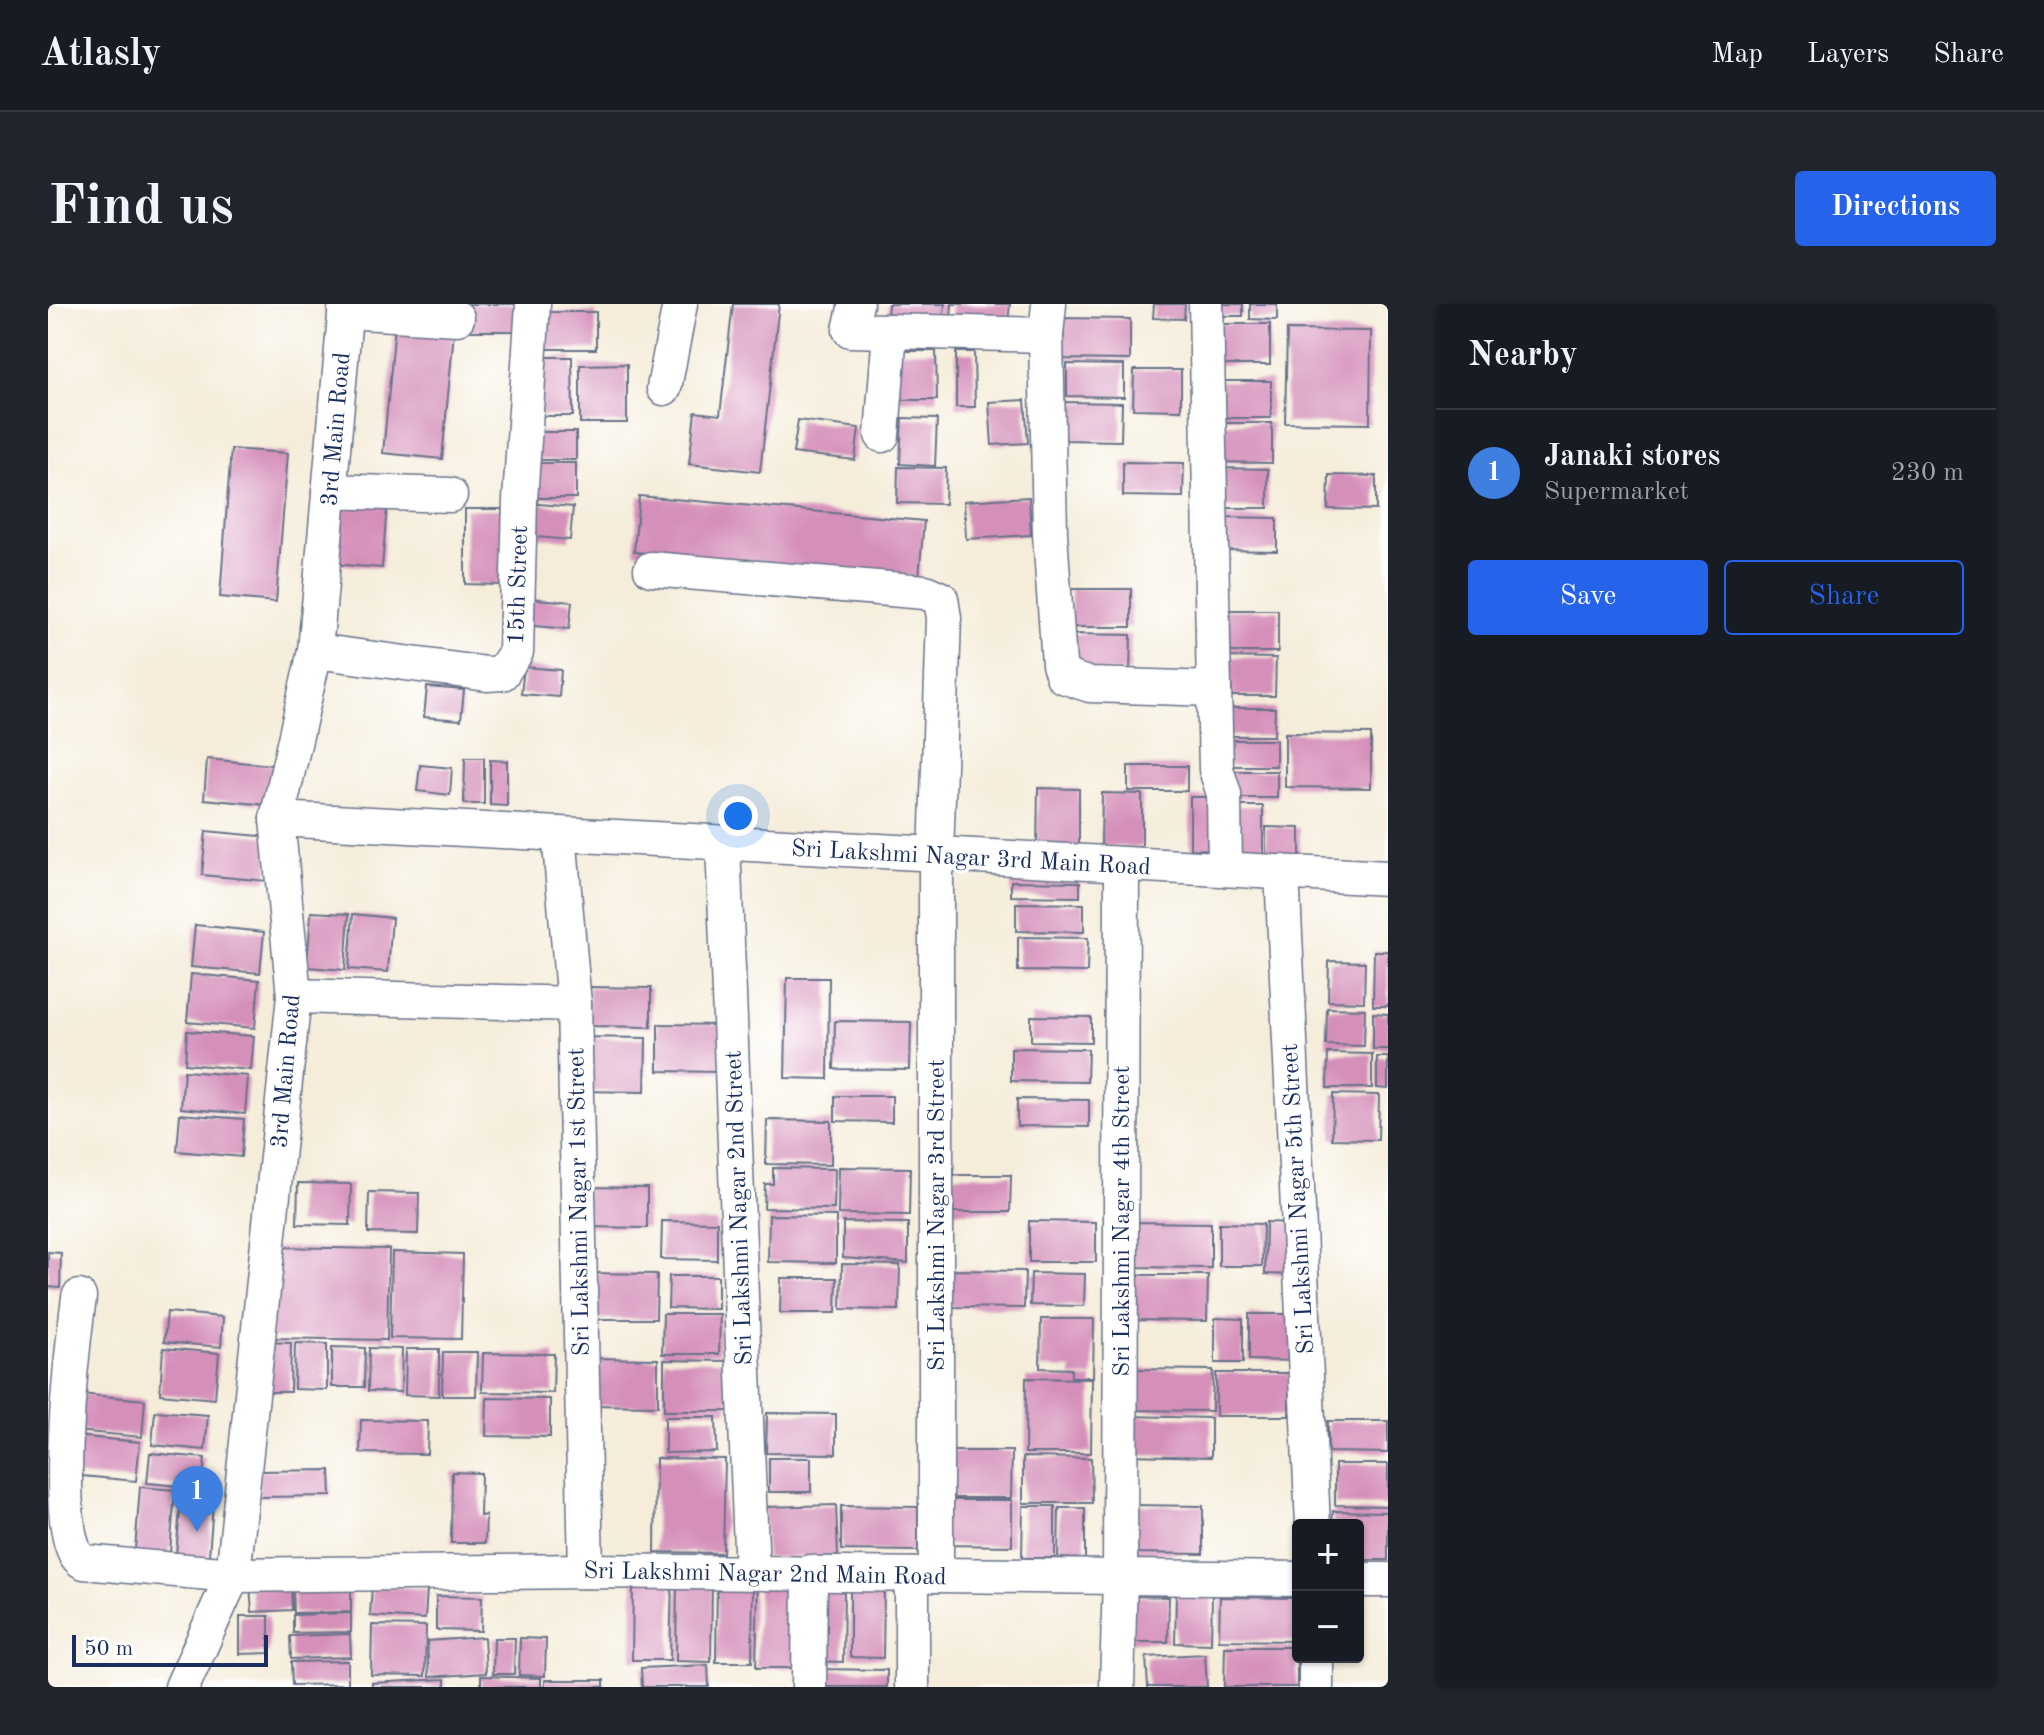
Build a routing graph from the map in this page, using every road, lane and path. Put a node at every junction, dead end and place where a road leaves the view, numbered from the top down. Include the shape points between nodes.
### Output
1 (533, 304) edge
2 (680, 304) edge
3 (856, 304) edge
4 (1206, 304) edge
5 (346, 307) edge
6 (457, 318) dead end
7 (1047, 319) edge
8 (890, 331) junction
9 (664, 388) dead end
10 (882, 435) dead end
11 (329, 491) junction
12 (450, 495) dead end
13 (651, 569) dead end
14 (315, 651) junction
15 (1214, 689) junction
16 (277, 819) junction
17 (559, 834) junction
18 (723, 843) junction
19 (936, 856) junction
20 (1122, 866) junction
21 (1225, 869) junction
22 (1282, 872) junction
23 (1388, 878) edge
24 (294, 996) junction
25 (574, 1004) junction
26 (79, 1297) dead end
27 (52, 1453) edge
28 (1313, 1519) edge
29 (586, 1571) junction
30 (810, 1572) junction
31 (752, 1573) junction
32 (233, 1575) junction
33 (924, 1575) junction
34 (1120, 1576) junction
35 (1292, 1579) edge
36 (1364, 1580) edge
37 (1388, 1580) edge
38 (1316, 1663) edge
39 (182, 1687) edge
40 (809, 1687) edge
41 (912, 1687) edge
42 (1117, 1687) edge
43 (1316, 1687) edge

1 - 14 street, 15th Street via 516,652 511,664 502,673 487,674
2 - 9 street
3 - 8 street via 850,330
4 - 15 street
5 - 6 street
5 - 11 street, 3rd Main Road
7 - 8 street
7 - 15 street via 1050,534 1063,676 1090,685
8 - 10 street
11 - 12 street
11 - 14 street, 3rd Main Road
13 - 19 street, Sri Lakshmi Nagar 3rd Street via 925,592 941,599
14 - 16 street, 3rd Main Road
15 - 21 street
16 - 17 street, Sri Lakshmi Nagar 3rd Main Road
16 - 24 street, 3rd Main Road
17 - 18 street, Sri Lakshmi Nagar 3rd Main Road
17 - 25 street, Sri Lakshmi Nagar 1st Street
18 - 19 street, Sri Lakshmi Nagar 3rd Main Road
18 - 31 street, Sri Lakshmi Nagar 2nd Street
19 - 20 street, Sri Lakshmi Nagar 3rd Main Road
19 - 33 street, Sri Lakshmi Nagar 3rd Street
20 - 21 street, Sri Lakshmi Nagar 3rd Main Road
20 - 34 street, Sri Lakshmi Nagar 4th Street
21 - 22 street, Sri Lakshmi Nagar 3rd Main Road
22 - 23 street, Sri Lakshmi Nagar 3rd Main Road
22 - 28 street, Sri Lakshmi Nagar 5th Street
24 - 25 street
24 - 32 street, 3rd Main Road
25 - 29 street, Sri Lakshmi Nagar 1st Street
26 - 27 street, Sri Lakshmi Nagar 2nd Main Road
27 - 32 street, Sri Lakshmi Nagar 2nd Main Road via 63,1545 75,1560
29 - 31 street, Sri Lakshmi Nagar 2nd Main Road
29 - 32 street, Sri Lakshmi Nagar 2nd Main Road
30 - 31 street, Sri Lakshmi Nagar 2nd Main Road
30 - 33 street, Sri Lakshmi Nagar 2nd Main Road
30 - 40 street
32 - 39 street, 3rd Main Road
33 - 34 street, Sri Lakshmi Nagar 2nd Main Road
33 - 41 street, Sri Lakshmi Nagar 3rd Street
34 - 35 street, Sri Lakshmi Nagar 2nd Main Road
34 - 42 street, Sri Lakshmi Nagar 4th Street
36 - 37 street
38 - 43 street

